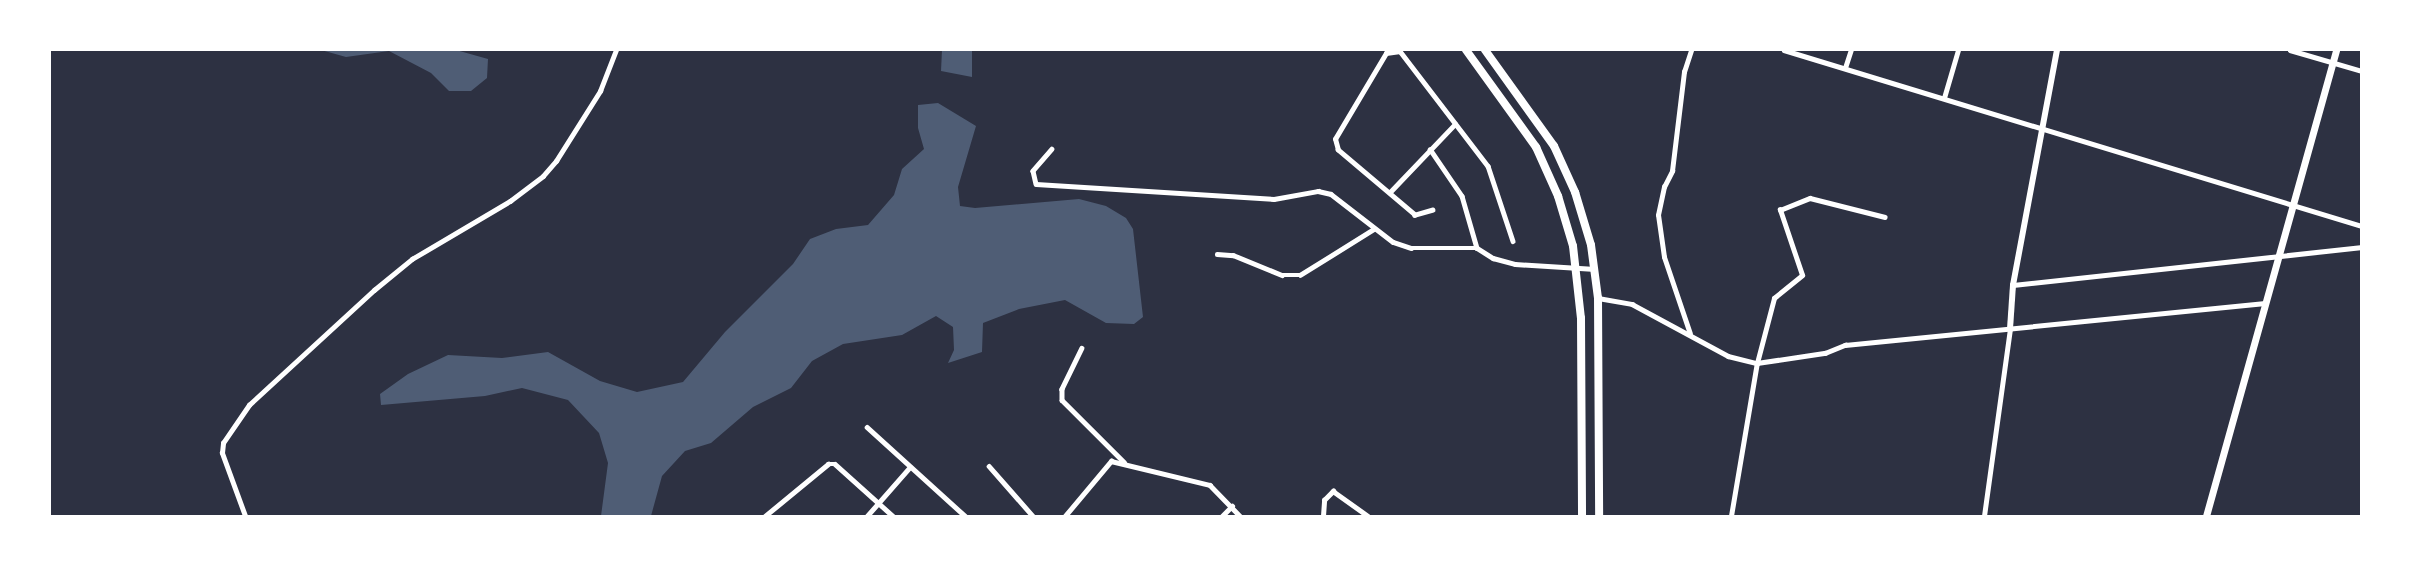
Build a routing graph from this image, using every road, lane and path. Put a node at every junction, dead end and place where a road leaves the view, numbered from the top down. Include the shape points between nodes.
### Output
1 (616, 50) edge
2 (1466, 50) edge
3 (1485, 50) edge
4 (1691, 50) edge
5 (1784, 50) edge
6 (1851, 50) edge
7 (1958, 50) edge
8 (2058, 50) edge
9 (2290, 50) edge
10 (2336, 50) edge
11 (2332, 63) junction
12 (1845, 68) junction
13 (2361, 71) edge
14 (1944, 98) junction
15 (1455, 124) junction
16 (2043, 129) junction
17 (1052, 149) dead end
18 (1430, 149) junction
19 (1390, 192) junction
20 (2291, 205) junction
21 (1432, 210) dead end
22 (1885, 217) dead end
23 (2361, 226) edge
24 (1374, 230) junction
25 (1513, 242) dead end
26 (2361, 247) edge
27 (1477, 248) junction
28 (1217, 254) dead end
29 (2277, 257) junction
30 (1595, 269) junction
31 (1577, 270) junction
32 (2013, 285) junction
33 (1598, 298) junction
34 (2265, 303) junction
35 (2010, 329) junction
36 (1690, 334) junction
37 (1082, 348) dead end
38 (1757, 363) junction
39 (867, 428) dead end
40 (1124, 462) junction
41 (989, 466) dead end
42 (910, 467) junction
43 (878, 503) junction
44 (1232, 506) junction
45 (245, 516) edge
46 (765, 516) edge
47 (867, 516) edge
48 (893, 516) edge
49 (965, 516) edge
50 (1033, 516) edge
51 (1065, 516) edge
52 (1222, 516) edge
53 (1240, 516) edge
54 (1323, 516) edge
55 (1368, 516) edge
56 (1582, 516) edge
57 (1599, 516) edge
58 (1731, 516) edge
59 (1984, 516) edge
60 (2206, 516) edge

1 - 45 street via 600,91 543,176 510,201 412,260 249,405 223,443 222,453
2 - 31 highway via 1519,120 1545,166 1567,219
3 - 30 highway via 1540,122 1566,169 1583,216
4 - 36 street via 1684,72 1672,171 1658,215 1664,257
5 - 12 street
6 - 12 street
7 - 14 street
8 - 16 street
9 - 11 street
10 - 11 main road
11 - 13 street
11 - 20 main road
12 - 14 street
14 - 16 street
15 - 18 street
15 - 19 street via 1400,51 1386,53 1335,139 1338,150
15 - 25 street via 1488,166
16 - 20 street
16 - 32 street
17 - 24 street via 1033,171 1036,184 1274,199 1318,191 1331,194
18 - 19 street
18 - 27 street via 1462,196
19 - 21 street via 1415,215
20 - 23 street
20 - 29 main road
22 - 38 street via 1810,198 1780,210 1802,275 1774,298
24 - 27 street via 1410,248
24 - 28 street via 1299,275 1282,275 1233,255
26 - 29 street
27 - 31 street via 1493,258 1515,264
29 - 32 street
29 - 34 main road
30 - 31 street
30 - 33 highway
31 - 56 highway
32 - 35 street
33 - 36 street via 1632,304
33 - 57 highway
34 - 35 street
34 - 60 main road
35 - 38 street via 1845,345 1826,353
35 - 59 street
36 - 38 street via 1728,356
37 - 40 street via 1062,389 1062,400
38 - 58 street
39 - 42 street
40 - 44 street via 1210,485
40 - 51 street via 1111,461
41 - 50 street
42 - 43 street
42 - 49 street
43 - 46 street via 835,464 828,464
43 - 47 street
43 - 48 street
44 - 52 street
44 - 53 street
54 - 55 street via 1324,500 1333,491

